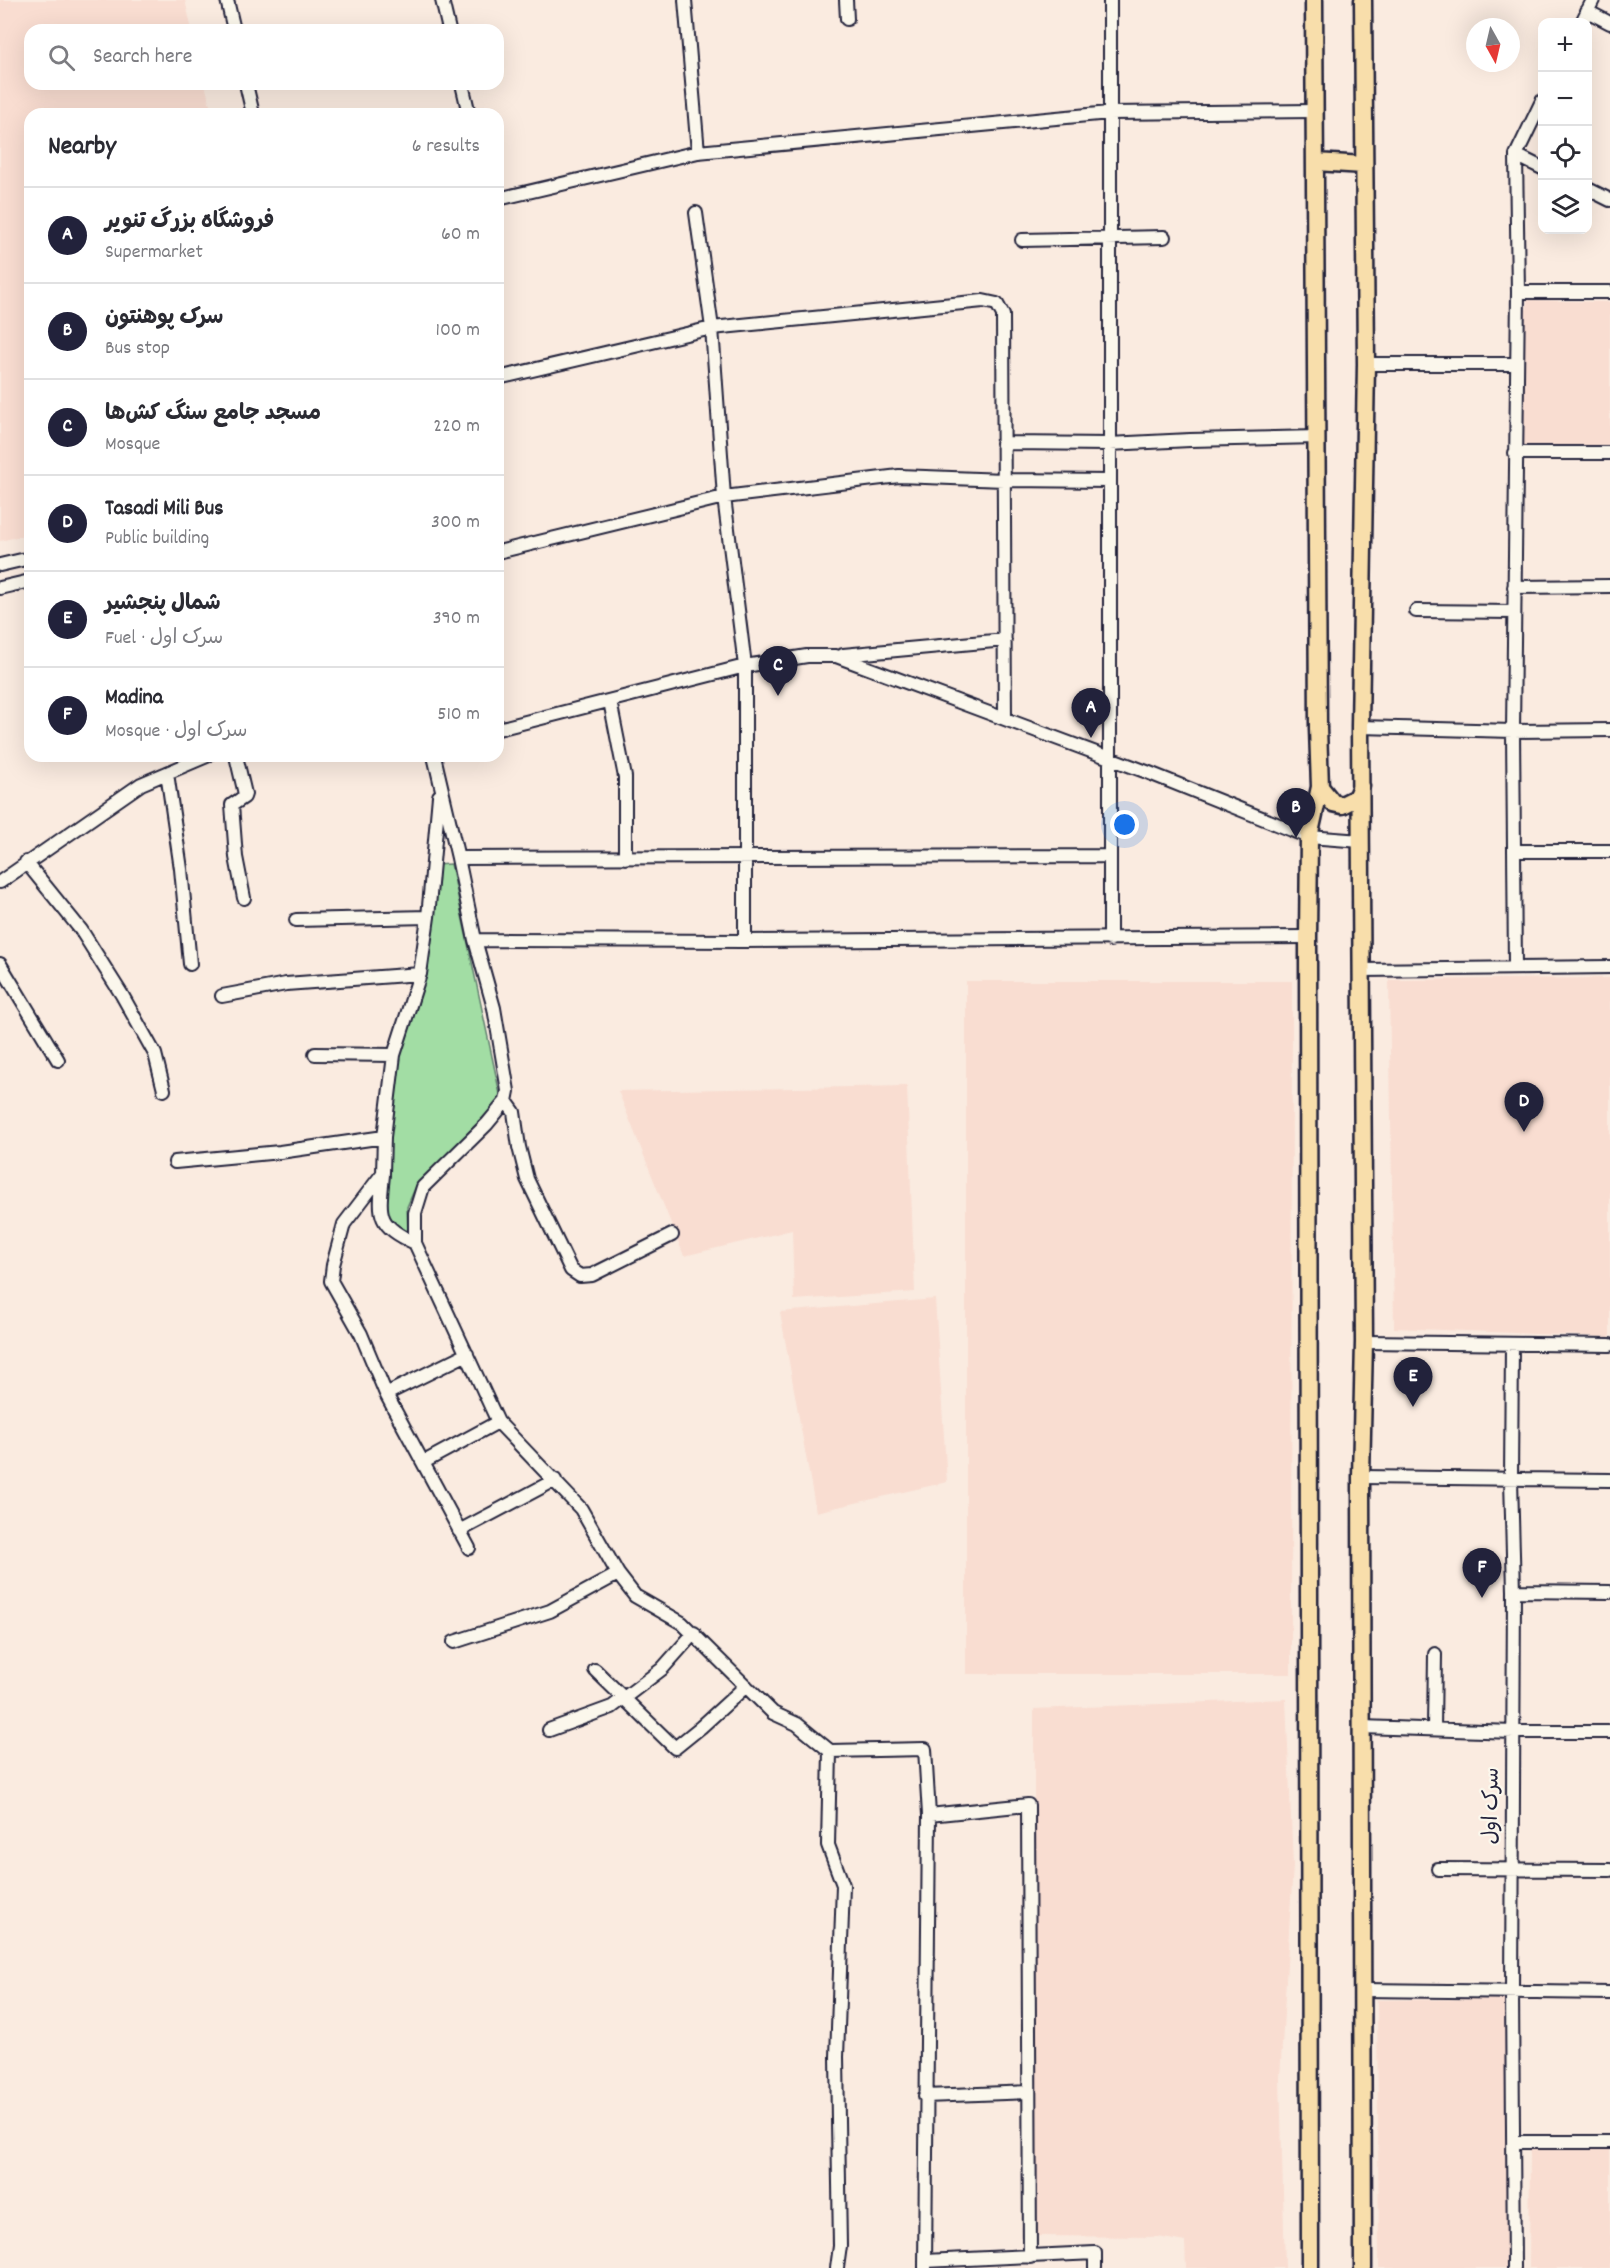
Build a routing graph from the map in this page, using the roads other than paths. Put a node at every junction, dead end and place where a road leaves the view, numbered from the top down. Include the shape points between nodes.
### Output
1 (226, 0) edge
2 (442, 0) edge
3 (685, 0) edge
4 (846, 0) edge
5 (1110, 0) edge
6 (1314, 0) edge
7 (1363, 0) edge
8 (1587, 11) edge
9 (847, 19) dead end
10 (1610, 23) edge
11 (232, 24) edge
12 (448, 24) edge
13 (247, 90) edge
14 (463, 90) edge
15 (252, 108) edge
16 (468, 108) edge
17 (1538, 109) edge
18 (1315, 111) junction
19 (1109, 113) junction
20 (698, 152) junction
21 (1515, 155) junction
22 (1316, 162) junction
23 (1364, 165) junction
24 (1538, 166) edge
25 (1592, 191) edge
26 (504, 198) edge
27 (1610, 200) edge
28 (696, 213) dead end
29 (1164, 237) dead end
30 (1110, 238) junction
31 (1022, 240) dead end
32 (1518, 292) junction
33 (1610, 292) edge
34 (712, 328) junction
35 (1366, 364) junction
36 (1516, 364) junction
37 (504, 377) edge
38 (1318, 437) junction
39 (1002, 443) junction
40 (1109, 444) junction
41 (1515, 453) junction
42 (1610, 453) edge
43 (1004, 480) junction
44 (1110, 480) junction
45 (724, 496) junction
46 (504, 551) edge
47 (24, 559) edge
48 (0, 565) edge
49 (24, 582) edge
50 (1514, 586) junction
51 (1610, 586) edge
52 (0, 588) edge
53 (1416, 610) dead end
54 (1514, 612) junction
55 (1005, 640) junction
56 (836, 656) junction
57 (745, 666) junction
58 (610, 701) junction
59 (1005, 718) junction
60 (1360, 727) junction
61 (504, 728) edge
62 (1513, 730) junction
63 (1610, 730) edge
64 (1108, 759) junction
65 (193, 762) edge
66 (237, 762) edge
67 (435, 762) edge
68 (166, 773) junction
69 (440, 786) junction
70 (1361, 786) junction
71 (1320, 787) junction
72 (1309, 837) junction
73 (1361, 841) junction
74 (1514, 851) junction
75 (1610, 851) edge
76 (745, 855) junction
77 (1109, 856) junction
78 (458, 858) junction
79 (625, 858) junction
80 (26, 862) junction
81 (0, 882) edge
82 (244, 898) dead end
83 (428, 917) junction
84 (296, 920) dead end
85 (1308, 937) junction
86 (475, 940) junction
87 (1110, 940) junction
88 (745, 941) junction
89 (0, 964) edge
90 (190, 964) dead end
91 (1515, 967) junction
92 (1610, 967) edge
93 (1362, 970) junction
94 (420, 974) junction
95 (222, 996) dead end
96 (315, 1054) dead end
97 (394, 1055) junction
98 (58, 1060) dead end
99 (164, 1090) dead end
100 (506, 1101) junction
101 (384, 1137) junction
102 (175, 1162) dead end
103 (383, 1173) junction
104 (672, 1235) dead end
105 (415, 1243) junction
106 (1364, 1342) junction
107 (1512, 1344) junction
108 (1610, 1345) edge
109 (467, 1354) junction
110 (386, 1394) junction
111 (498, 1422) junction
112 (424, 1462) junction
113 (1361, 1477) junction
114 (555, 1480) junction
115 (1511, 1480) junction
116 (1610, 1480) edge
117 (459, 1531) junction
118 (469, 1548) dead end
119 (618, 1574) junction
120 (1514, 1592) junction
121 (1610, 1592) edge
122 (694, 1634) junction
123 (454, 1642) dead end
124 (1435, 1654) dead end
125 (595, 1670) dead end
126 (746, 1686) junction
127 (625, 1698) junction
128 (1361, 1727) junction
129 (1434, 1729) junction
130 (549, 1731) dead end
131 (1514, 1732) junction
132 (1610, 1732) edge
133 (830, 1751) junction
134 (928, 1815) junction
135 (1438, 1869) dead end
136 (1511, 1870) junction
137 (1610, 1870) edge
138 (1363, 1990) junction
139 (1512, 1993) junction
140 (1610, 1993) edge
141 (1029, 2092) junction
142 (925, 2096) junction
143 (1514, 2142) junction
144 (1610, 2142) edge
145 (1030, 2257) junction
146 (1008, 2263) edge
147 (925, 2264) edge
148 (837, 2268) edge
149 (1095, 2268) edge
150 (1310, 2268) edge
151 (1363, 2268) edge
152 (1514, 2268) edge

1 - 11 street
2 - 12 street
3 - 20 street
4 - 9 street
5 - 19 street
6 - 18 main road
7 - 23 main road
8 - 10 street
13 - 15 street
14 - 16 street
17 - 21 street
18 - 19 street
18 - 22 main road
19 - 20 street
19 - 30 street
20 - 26 street
21 - 24 street
21 - 32 street
22 - 23 main road
22 - 38 main road
23 - 35 main road
25 - 27 street
28 - 34 street
29 - 30 street
30 - 31 street
30 - 40 street
32 - 33 street
32 - 36 street
34 - 37 street
34 - 39 street via 983,300 997,304 1002,315
34 - 45 street
35 - 36 street
35 - 60 main road
36 - 41 street
38 - 40 street
38 - 71 main road
39 - 40 street
39 - 43 street
40 - 44 street
41 - 42 street
41 - 50 street
43 - 44 street
43 - 45 street via 899,476
43 - 55 street
44 - 64 street
45 - 46 street
45 - 57 street
47 - 48 street
49 - 52 street
50 - 51 street
50 - 54 street
53 - 54 street
54 - 62 street
55 - 56 street
55 - 59 street
56 - 57 street via 807,656
56 - 59 street
57 - 58 street
57 - 76 street
58 - 61 street
58 - 79 street via 625,777
59 - 64 street
60 - 62 street
60 - 70 main road
62 - 63 street
62 - 74 street
64 - 72 street
64 - 77 street
65 - 68 street
66 - 82 street via 245,794 232,805
67 - 69 street
68 - 80 street via 141,784
68 - 90 street
69 - 78 street
69 - 83 street
70 - 71 main road via 1356,798 1342,805 1333,803
70 - 73 main road
71 - 72 main road
72 - 73 street
72 - 85 main road
73 - 93 main road
74 - 75 street
74 - 91 street
76 - 77 street
76 - 79 street
76 - 88 street
77 - 87 street
78 - 79 street
78 - 86 street
80 - 81 street
80 - 99 street via 81,930 122,995 155,1054
83 - 84 street
83 - 94 street
85 - 87 street
85 - 150 main road
86 - 88 street
86 - 100 street via 494,1008 508,1091
87 - 88 street
89 - 98 street
91 - 92 street
91 - 93 street
93 - 106 main road
94 - 95 street via 286,984
94 - 97 street
96 - 97 street
97 - 101 street
100 - 104 street via 514,1112 527,1179 571,1270 580,1276 592,1275
100 - 105 street via 423,1187 415,1213
101 - 102 street
101 - 103 street
103 - 105 street via 380,1206 384,1223 396,1235
103 - 110 street via 344,1224 331,1281 361,1335
105 - 109 street
106 - 107 street
106 - 113 main road
107 - 108 street
107 - 115 street, سرک‌ اول
109 - 110 street
109 - 111 street
110 - 112 street
111 - 112 street
111 - 114 street
112 - 117 street
113 - 115 street
113 - 128 main road
114 - 117 street
114 - 119 street via 581,1509
115 - 116 street
115 - 120 street, سرک‌ اول
117 - 118 street
119 - 122 street via 635,1596
119 - 123 street via 550,1611
120 - 121 street
120 - 131 street, سرک‌ اول
122 - 126 street
122 - 127 street via 662,1669
124 - 129 street
125 - 127 street
126 - 127 street via 675,1748
126 - 133 street via 773,1713 797,1724
127 - 130 street via 612,1707
128 - 129 street
128 - 138 main road
129 - 131 street
131 - 132 street
131 - 136 street, سرک‌ اول
133 - 134 street via 925,1749
133 - 148 street via 828,1845 843,1885 837,2056
134 - 141 street via 1028,1804
134 - 142 street
135 - 136 street
136 - 137 street
136 - 139 street, سرک‌ اول
138 - 139 street
138 - 151 main road
139 - 140 street
139 - 143 street, سرک‌ اول
141 - 142 street
141 - 145 street
142 - 147 street
143 - 144 street
143 - 152 street, سرک‌ اول
145 - 146 street
145 - 149 street via 1095,2253
146 - 147 street

